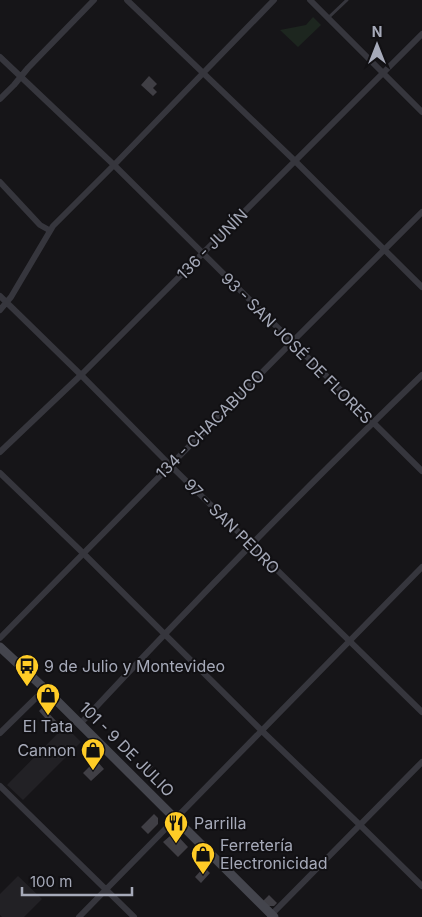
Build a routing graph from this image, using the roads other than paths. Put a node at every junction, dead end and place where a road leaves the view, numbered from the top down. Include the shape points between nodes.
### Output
1 (94, 0) edge
2 (127, 0) edge
3 (274, 0) edge
4 (310, 0) edge
5 (346, 0) edge
6 (328, 19) junction
7 (422, 34) edge
8 (0, 57) edge
9 (203, 72) junction
10 (383, 73) junction
11 (20, 77) junction
12 (0, 99) edge
13 (422, 112) edge
14 (295, 161) junction
15 (114, 165) junction
16 (0, 182) edge
17 (422, 212) edge
18 (49, 230) junction
19 (384, 250) junction
20 (202, 254) junction
21 (422, 287) edge
22 (0, 296) edge
23 (6, 303) junction
24 (0, 310) edge
25 (292, 342) junction
26 (81, 375) junction
27 (422, 375) edge
28 (373, 423) junction
29 (0, 452) edge
30 (170, 465) junction
31 (422, 471) edge
32 (0, 473) edge
33 (251, 546) junction
34 (84, 554) junction
35 (422, 567) edge
36 (164, 633) junction
37 (0, 638) edge
38 (349, 642) junction
39 (0, 647) edge
40 (45, 689) junction
41 (422, 712) edge
42 (80, 724) junction
43 (262, 731) junction
44 (0, 733) edge
45 (422, 762) edge
46 (0, 786) edge
47 (176, 819) junction
48 (360, 825) junction
49 (422, 886) edge
50 (106, 890) junction
51 (271, 916) edge
52 (79, 917) edge
53 (134, 917) edge

1 - 11 street
2 - 9 street
3 - 9 street
4 - 6 street
5 - 6 lane
6 - 10 street
7 - 10 street, 136 - JUNÍN
8 - 11 street, 93 - SAN JOSÉ DE FLORES
9 - 14 street
9 - 15 street
10 - 13 street
10 - 14 street, 136 - JUNÍN
11 - 12 street
11 - 15 street, 93 - SAN JOSÉ DE FLORES
14 - 19 street
14 - 20 street, 136 - JUNÍN
15 - 18 street
15 - 20 street, 93 - SAN JOSÉ DE FLORES
16 - 18 street via 40,225
17 - 19 street, 134 - CHACABUCO
18 - 23 street
19 - 21 street
19 - 25 street, 134 - CHACABUCO
20 - 25 street, 93 - SAN JOSÉ DE FLORES
20 - 26 street, 136 - JUNÍN
22 - 23 street, 97 - SAN PEDRO
23 - 24 street
23 - 26 street, 97 - SAN PEDRO
25 - 28 street, 93 - SAN JOSÉ DE FLORES
25 - 30 street, 134 - CHACABUCO
26 - 29 street, 136 - JUNÍN
26 - 30 street, 97 - SAN PEDRO
27 - 28 street
28 - 31 street, 93 - SAN JOSÉ DE FLORES
28 - 33 street
30 - 33 street, 97 - SAN PEDRO
30 - 34 street, 134 - CHACABUCO
32 - 34 street
33 - 36 street
33 - 38 street, 97 - SAN PEDRO
34 - 36 street
34 - 37 street, 134 - CHACABUCO
35 - 38 street
36 - 42 street
36 - 43 street
38 - 41 street, 97 - SAN PEDRO
38 - 43 street
39 - 40 street, 101 - 9 DE JULIO
40 - 42 street, 101 - 9 DE JULIO
40 - 44 street
42 - 47 street, 101 - 9 DE JULIO
43 - 47 street
43 - 48 street
45 - 48 street
46 - 50 street
47 - 50 street
47 - 51 street, 101 - 9 DE JULIO
48 - 49 street
48 - 51 street
50 - 52 street
50 - 53 street

